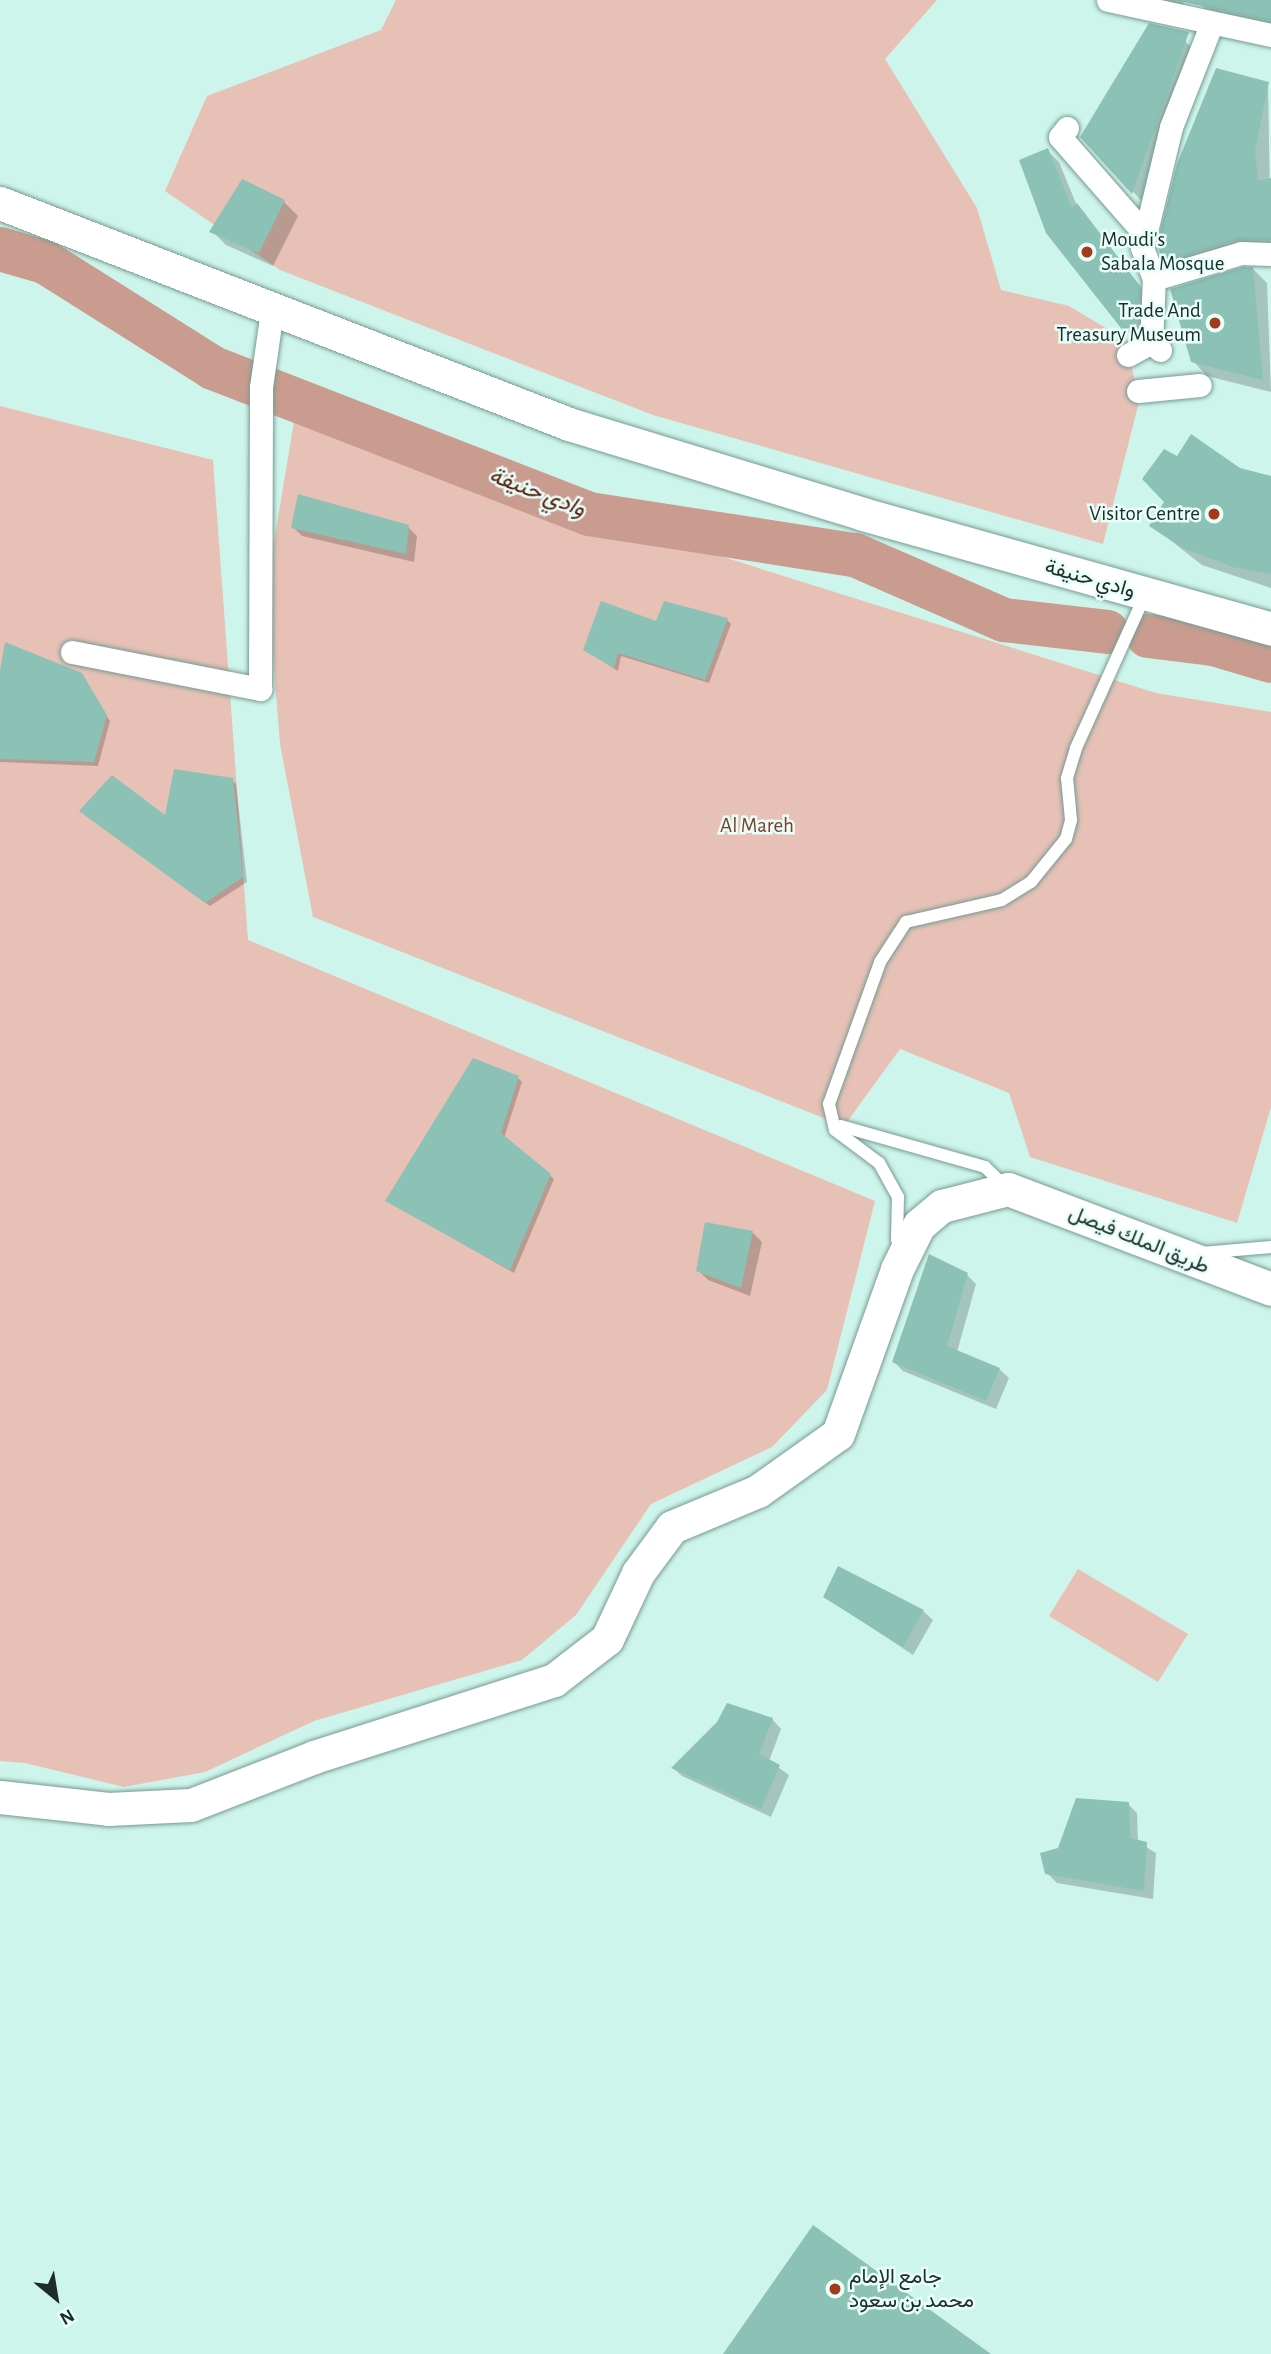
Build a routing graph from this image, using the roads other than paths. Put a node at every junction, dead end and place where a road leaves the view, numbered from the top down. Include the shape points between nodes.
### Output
1 (1108, 0) edge
2 (1211, 25) junction
3 (1271, 35) edge
4 (1067, 128) dead end
5 (0, 203) edge
6 (1145, 234) junction
7 (1271, 254) edge
8 (1154, 279) junction
9 (272, 311) junction
10 (1128, 355) dead end
11 (1200, 385) dead end
12 (1138, 391) dead end
13 (1145, 595) junction
14 (1271, 629) edge
15 (72, 652) dead end
16 (829, 1104) junction
17 (1008, 1189) junction
18 (1271, 1247) edge
19 (1188, 1255) junction
20 (897, 1269) junction
21 (1271, 1289) edge
22 (0, 1797) edge

1 - 2 street
2 - 3 street
2 - 6 street via 1171,127
4 - 6 street via 1060,137
5 - 9 street, وادي حنيفة
6 - 8 street via 1142,248
7 - 8 street via 1241,253
8 - 10 street via 1156,346
9 - 13 street, وادي حنيفة via 569,424
9 - 15 street via 261,387 260,689
11 - 12 street
13 - 14 street, وادي حنيفة
13 - 16 lane via 1076,748 1067,778 1071,820 1066,839 1031,882 1002,900 906,922 880,962
16 - 17 lane via 844,1129 985,1167
16 - 20 lane via 835,1130 879,1163 898,1197
17 - 19 street, طريق الملك فيصل
17 - 20 street via 942,1206 919,1225
18 - 19 lane
19 - 21 street, طريق الملك فيصل via 1226,1275
20 - 22 street via 838,1434 758,1491 672,1528 638,1573 607,1639 554,1679 327,1753 191,1805 108,1809

